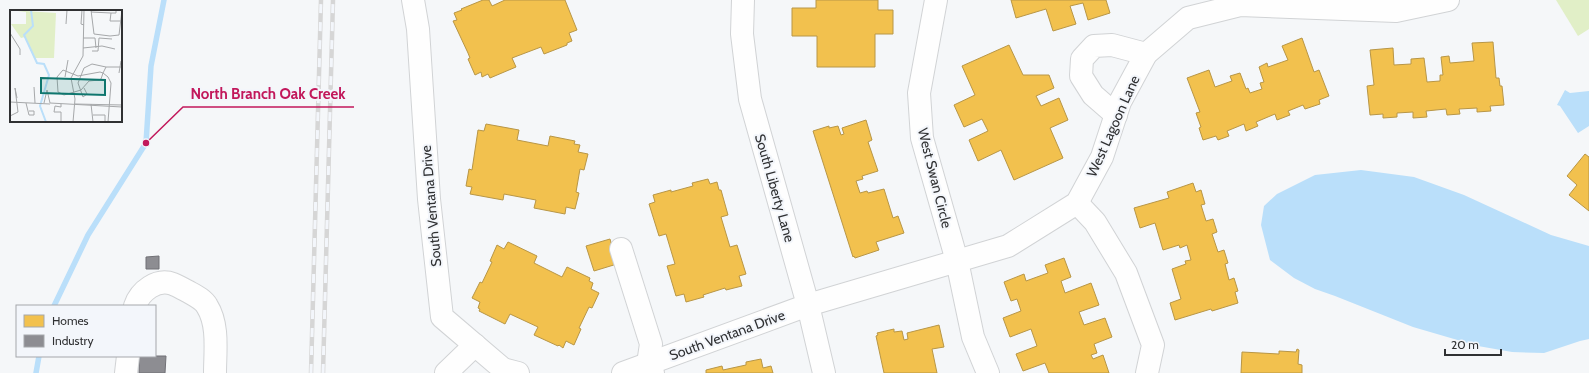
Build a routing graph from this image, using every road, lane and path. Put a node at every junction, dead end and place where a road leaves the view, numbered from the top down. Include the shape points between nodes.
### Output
1 (413, 0) edge
2 (742, 0) edge
3 (936, 0) edge
4 (1448, 0) edge
5 (1146, 54) junction
6 (1116, 115) junction
7 (1078, 203) junction
8 (621, 249) dead end
9 (957, 261) junction
10 (134, 305) edge
11 (808, 305) junction
12 (475, 345) junction
13 (128, 357) edge
14 (650, 368) edge
15 (126, 373) edge
16 (215, 373) edge
17 (446, 373) edge
18 (518, 373) edge
19 (623, 373) edge
20 (824, 373) edge
21 (988, 373) edge
22 (1147, 373) edge

1 - 12 street, South Ventana Drive via 418,29 429,198 442,317
2 - 11 street, South Liberty Lane via 742,34 750,99
3 - 9 street, West Swan Circle via 919,94 922,138
4 - 5 street, West Lagoon Lane via 1396,11 1240,4 1188,18
5 - 6 street, West Lagoon Lane via 1120,102
5 - 6 street via 1112,45 1094,46 1082,58 1081,76 1093,94
6 - 7 street, West Lagoon Lane via 1102,156
7 - 9 street via 1008,246
7 - 22 street via 1095,222 1126,273 1153,345
8 - 14 street via 651,344
9 - 11 street
9 - 21 street, West Swan Circle via 973,337
10 - 16 street via 147,289 160,282 172,284 207,305 215,328
11 - 14 street, South Ventana Drive
11 - 20 street, South Liberty Lane
12 - 17 street
12 - 18 street, South Ventana Drive via 503,369
13 - 15 street
14 - 19 street, South Ventana Drive

